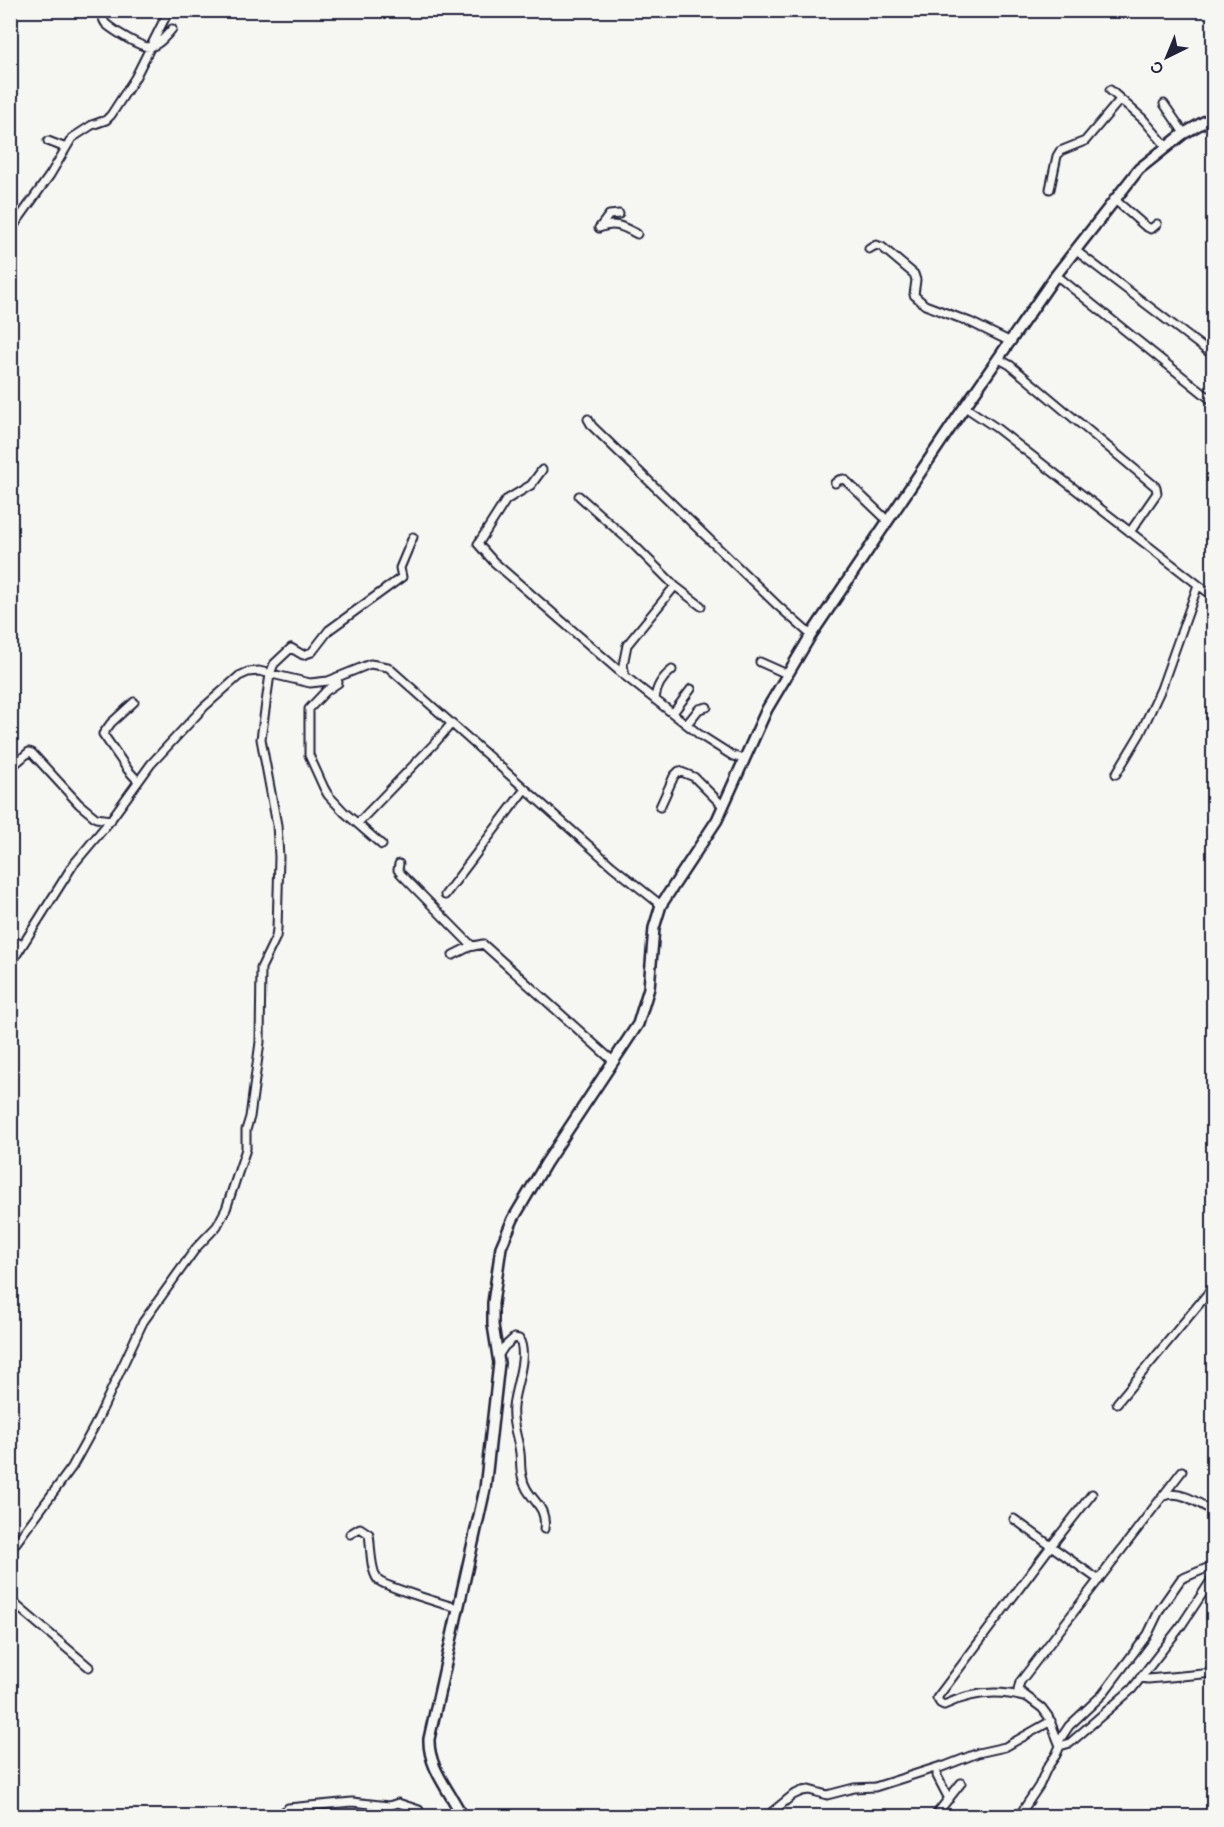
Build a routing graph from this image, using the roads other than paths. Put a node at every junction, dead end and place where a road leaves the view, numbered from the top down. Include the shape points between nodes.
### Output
1 (100, 10) edge
2 (170, 10) edge
3 (172, 29) dead end
4 (152, 47) junction
5 (1110, 90) dead end
6 (1124, 102) junction
7 (1164, 104) dead end
8 (1214, 116) edge
9 (1184, 133) junction
10 (48, 141) dead end
11 (1166, 146) junction
12 (66, 148) junction
13 (1050, 189) dead end
14 (1114, 199) junction
15 (619, 214) dead end
16 (1157, 224) dead end
17 (10, 231) edge
18 (637, 234) dead end
19 (869, 249) dead end
20 (1075, 250) junction
21 (1056, 275) junction
22 (1011, 342) junction
23 (1214, 356) edge
24 (999, 359) junction
25 (1214, 402) edge
26 (965, 407) junction
27 (588, 419) dead end
28 (542, 470) dead end
29 (835, 483) dead end
30 (579, 496) dead end
31 (888, 521) junction
32 (1130, 532) junction
33 (413, 537) dead end
34 (1198, 585) junction
35 (675, 586) junction
36 (1214, 597) edge
37 (701, 606) dead end
38 (811, 635) junction
39 (760, 662) dead end
40 (672, 670) dead end
41 (270, 674) junction
42 (788, 674) junction
43 (625, 676) junction
44 (337, 677) junction
45 (691, 689) dead end
46 (655, 699) junction
47 (134, 702) dead end
48 (707, 707) dead end
49 (673, 713) junction
50 (452, 723) junction
51 (687, 724) junction
52 (745, 759) junction
53 (10, 768) edge
54 (1116, 774) dead end
55 (138, 781) junction
56 (525, 789) junction
57 (723, 806) junction
58 (660, 807) dead end
59 (111, 820) junction
60 (358, 823) junction
61 (381, 845) dead end
62 (399, 864) dead end
63 (445, 895) dead end
64 (661, 905) junction
65 (10, 939) edge
66 (22, 945) junction
67 (472, 946) junction
68 (453, 955) dead end
69 (10, 965) edge
70 (614, 1062) junction
71 (1214, 1286) edge
72 (498, 1356) junction
73 (1117, 1403) dead end
74 (1182, 1472) dead end
75 (1092, 1494) dead end
76 (1162, 1497) junction
77 (1214, 1512) edge
78 (1014, 1520) dead end
79 (544, 1529) dead end
80 (350, 1534) dead end
81 (1051, 1546) junction
82 (10, 1551) edge
83 (1214, 1565) edge
84 (1214, 1576) edge
85 (1099, 1580) junction
86 (10, 1600) edge
87 (459, 1608) junction
88 (90, 1667) dead end
89 (1214, 1673) edge
90 (1140, 1678) junction
91 (1028, 1698) junction
92 (1051, 1721) junction
93 (1059, 1744) junction
94 (941, 1766) junction
95 (962, 1783) dead end
96 (949, 1799) junction
97 (419, 1810) dead end
98 (279, 1816) edge
99 (462, 1816) edge
100 (767, 1816) edge
101 (935, 1816) edge
102 (1019, 1816) edge

1 - 4 street via 105,23 134,42
2 - 4 street
3 - 4 street
4 - 12 street via 111,115 72,138
5 - 6 street
6 - 11 street
6 - 13 street via 1118,102 1085,141 1060,151
7 - 9 street
8 - 9 street
9 - 11 street
10 - 12 street
11 - 14 street via 1139,169
12 - 17 street
14 - 16 street via 1145,226 1151,229
14 - 20 street
15 - 18 street via 609,215 598,229 612,224
19 - 22 street via 882,247 914,274 914,295 925,305
20 - 21 street
20 - 23 street
21 - 22 street
21 - 25 street
22 - 24 street
24 - 26 street
24 - 32 street via 1156,487 1157,493
26 - 31 street
26 - 32 street
27 - 38 street
28 - 43 street via 531,485 506,500 478,544
29 - 31 street via 844,479
30 - 35 street
31 - 38 street
32 - 34 street
33 - 41 street via 400,568 402,577 329,630 312,652 303,655 291,648 274,664
34 - 36 street
34 - 54 street via 1161,689
35 - 37 street
35 - 43 street via 627,645
38 - 42 street
39 - 42 street
40 - 46 street via 662,681
41 - 44 street via 310,683
41 - 55 street via 248,672 238,676 172,739
41 - 82 street via 261,740 277,825 277,929 261,968 260,1042 246,1149 217,1226 196,1248 143,1322 72,1467
42 - 52 street
43 - 46 street
44 - 50 street via 370,664 388,667
44 - 60 street via 338,683 309,710 309,754 327,795
45 - 49 street
46 - 49 street
47 - 55 street via 103,734
48 - 51 street via 699,709
49 - 51 street
50 - 56 street
50 - 60 street
51 - 52 street via 733,756
52 - 57 street
53 - 59 street via 29,752 79,804 96,818
55 - 59 street
56 - 63 street
56 - 64 street
57 - 58 street via 694,777 679,771
57 - 64 street
59 - 66 street via 74,865
60 - 61 street
62 - 67 street via 401,874
64 - 70 street via 642,1014
65 - 66 street
66 - 69 street
67 - 68 street
67 - 70 street via 483,944 489,948
70 - 72 street via 546,1163 505,1236 493,1303
71 - 73 street
72 - 79 street via 514,1338 522,1344 512,1418 525,1489 543,1509
72 - 87 street via 485,1489
74 - 76 street
75 - 81 street
76 - 77 street via 1170,1493 1180,1495
76 - 85 street
78 - 81 street
80 - 87 street via 360,1528 369,1534 370,1555 383,1584
81 - 85 street
81 - 91 street via 937,1698 944,1705 980,1692
83 - 93 street via 1181,1579 1160,1609 1149,1635 1102,1695 1069,1726
84 - 90 street
85 - 91 street via 1020,1682 1018,1690
86 - 88 street
87 - 99 street via 429,1748 438,1775
89 - 90 street
90 - 93 street via 1070,1743
91 - 92 street
92 - 93 street
92 - 94 street via 1005,1747
93 - 102 street via 1040,1786
94 - 96 street via 937,1776
94 - 100 street via 875,1787 827,1795 802,1791
95 - 96 street
96 - 101 street
97 - 98 street via 398,1803 389,1806 352,1802 288,1808

